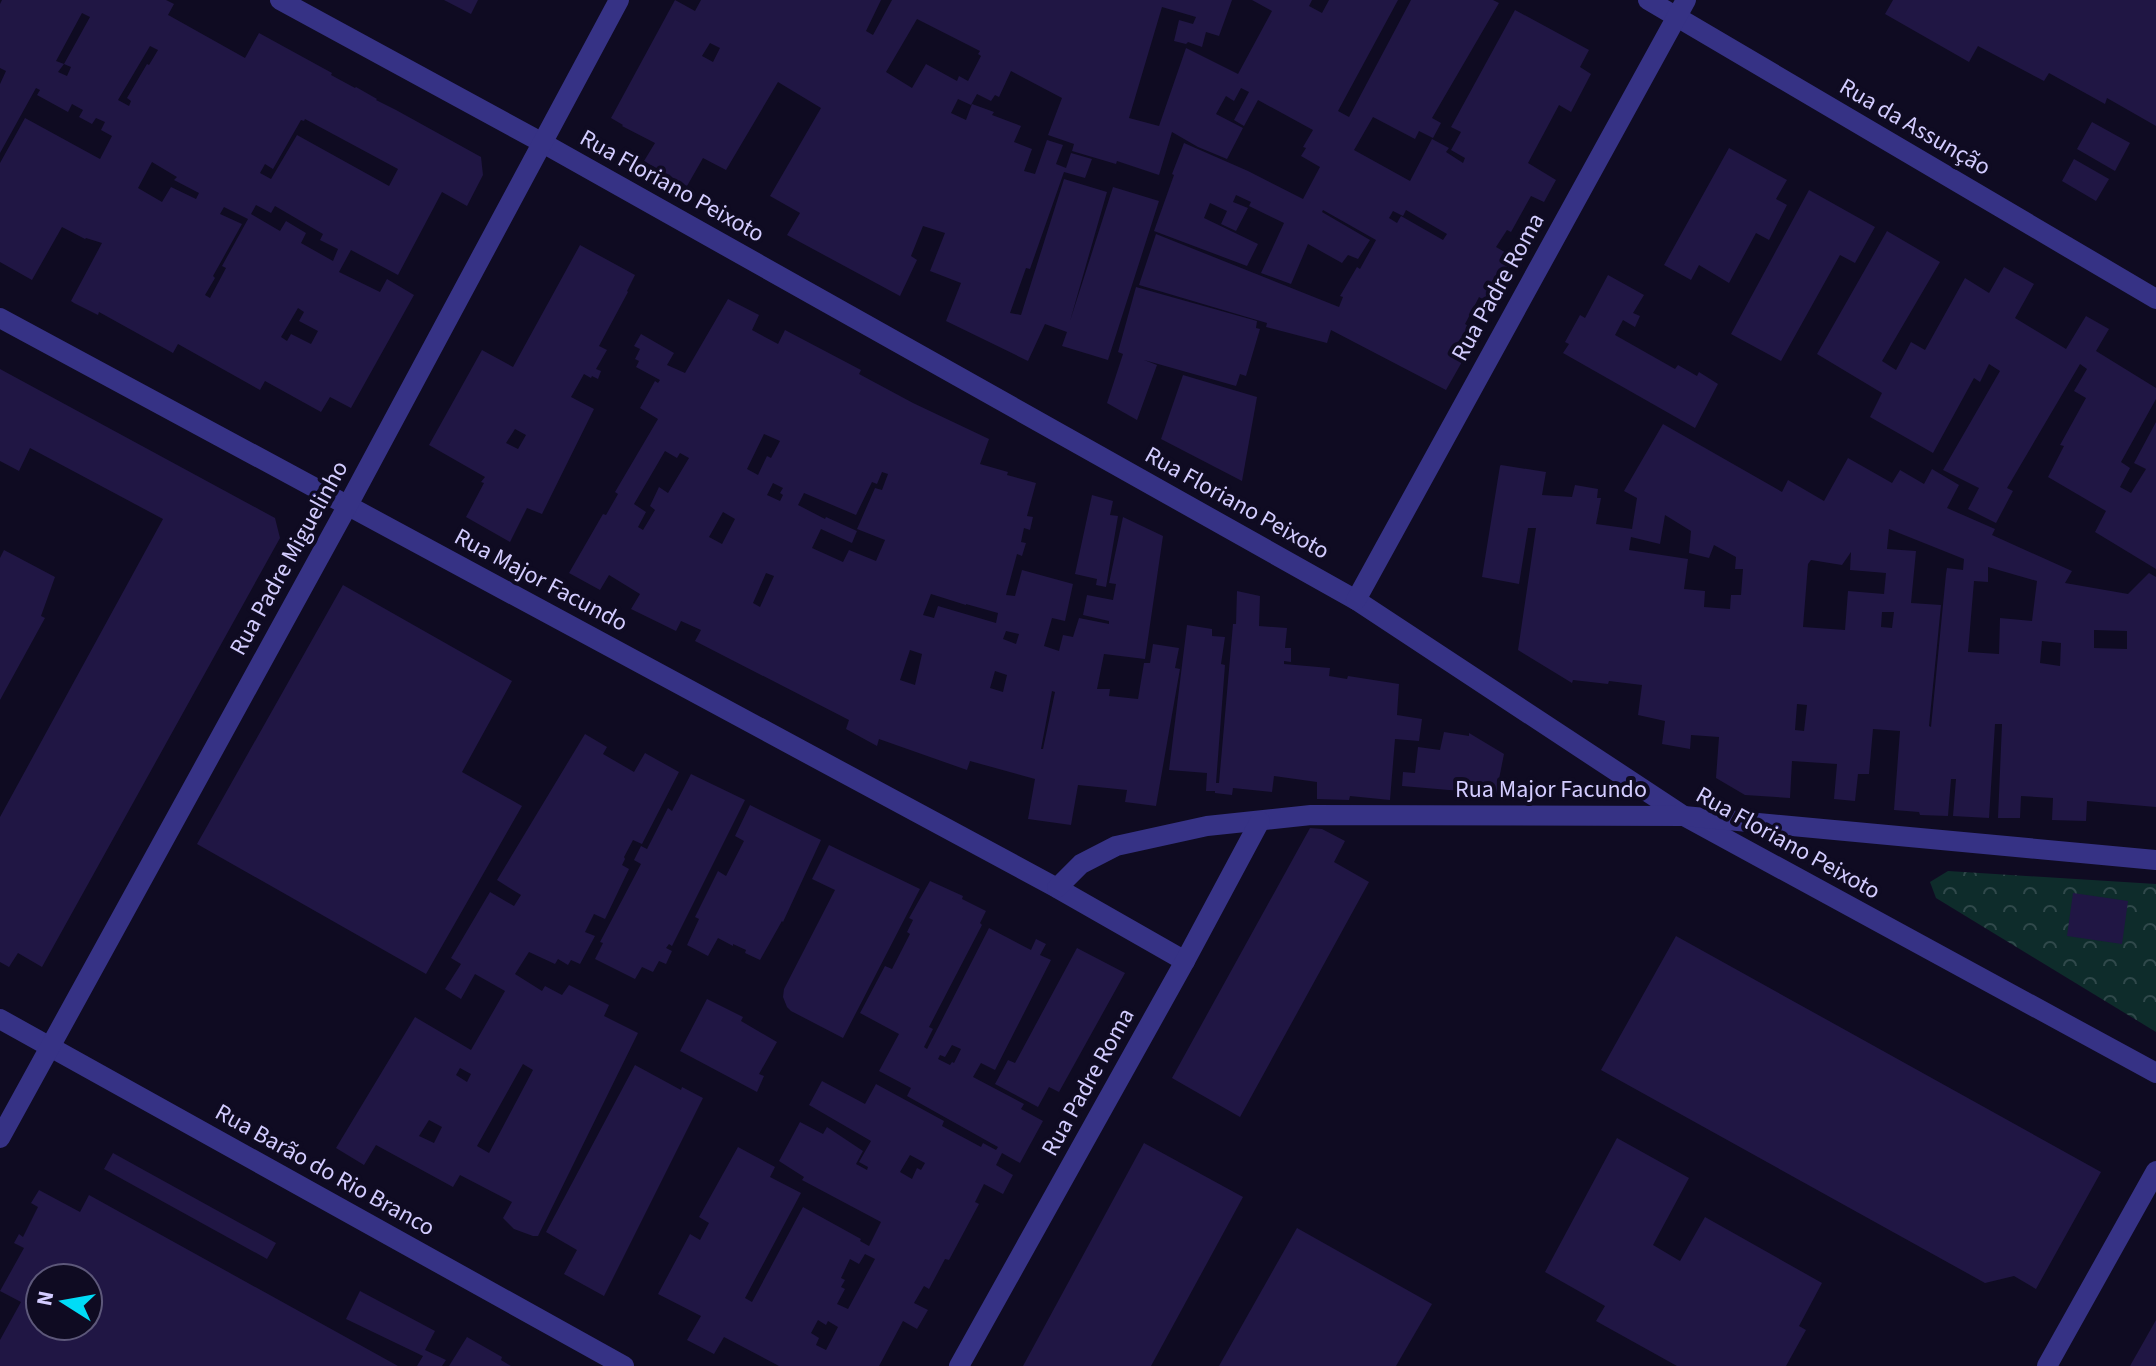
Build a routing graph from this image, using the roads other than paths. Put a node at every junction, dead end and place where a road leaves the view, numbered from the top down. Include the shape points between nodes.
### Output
1 (280, 0) edge
2 (619, 0) edge
3 (1648, 0) edge
4 (1681, 8) edge
5 (541, 142) junction
6 (2156, 299) edge
7 (0, 318) edge
8 (348, 505) junction
9 (1356, 600) junction
10 (1684, 816) junction
11 (1260, 821) junction
12 (2156, 860) edge
13 (1057, 888) junction
14 (1185, 961) junction
15 (0, 1019) edge
16 (51, 1048) junction
17 (2156, 1073) edge
18 (0, 1138) edge
19 (2156, 1171) edge
20 (624, 1366) edge
21 (959, 1366) edge
22 (2047, 1366) edge

1 - 5 street, Rua Floriano Peixoto
2 - 5 street, Rua Padre Miguelinho
3 - 4 street, Rua da Assunção
4 - 6 street, Rua da Assunção
4 - 9 street, Rua Padre Roma
5 - 8 street, Rua Padre Miguelinho
5 - 9 street, Rua Floriano Peixoto
7 - 8 street, Rua Major Facundo
8 - 13 street, Rua Major Facundo
8 - 16 street, Rua Padre Miguelinho
9 - 10 street, Rua Floriano Peixoto
10 - 11 street, Rua Major Facundo via 1311,815
10 - 12 street, Rua Major Facundo
10 - 17 street, Rua Floriano Peixoto
11 - 13 street, Rua Major Facundo via 1207,826 1116,846 1081,864
11 - 14 street, Rua Padre Roma
13 - 14 street, Rua Major Facundo
14 - 21 street, Rua Padre Roma
15 - 16 street, Rua Barão do Rio Branco
16 - 18 street, Rua Padre Miguelinho
16 - 20 street, Rua Barão do Rio Branco
19 - 22 street

